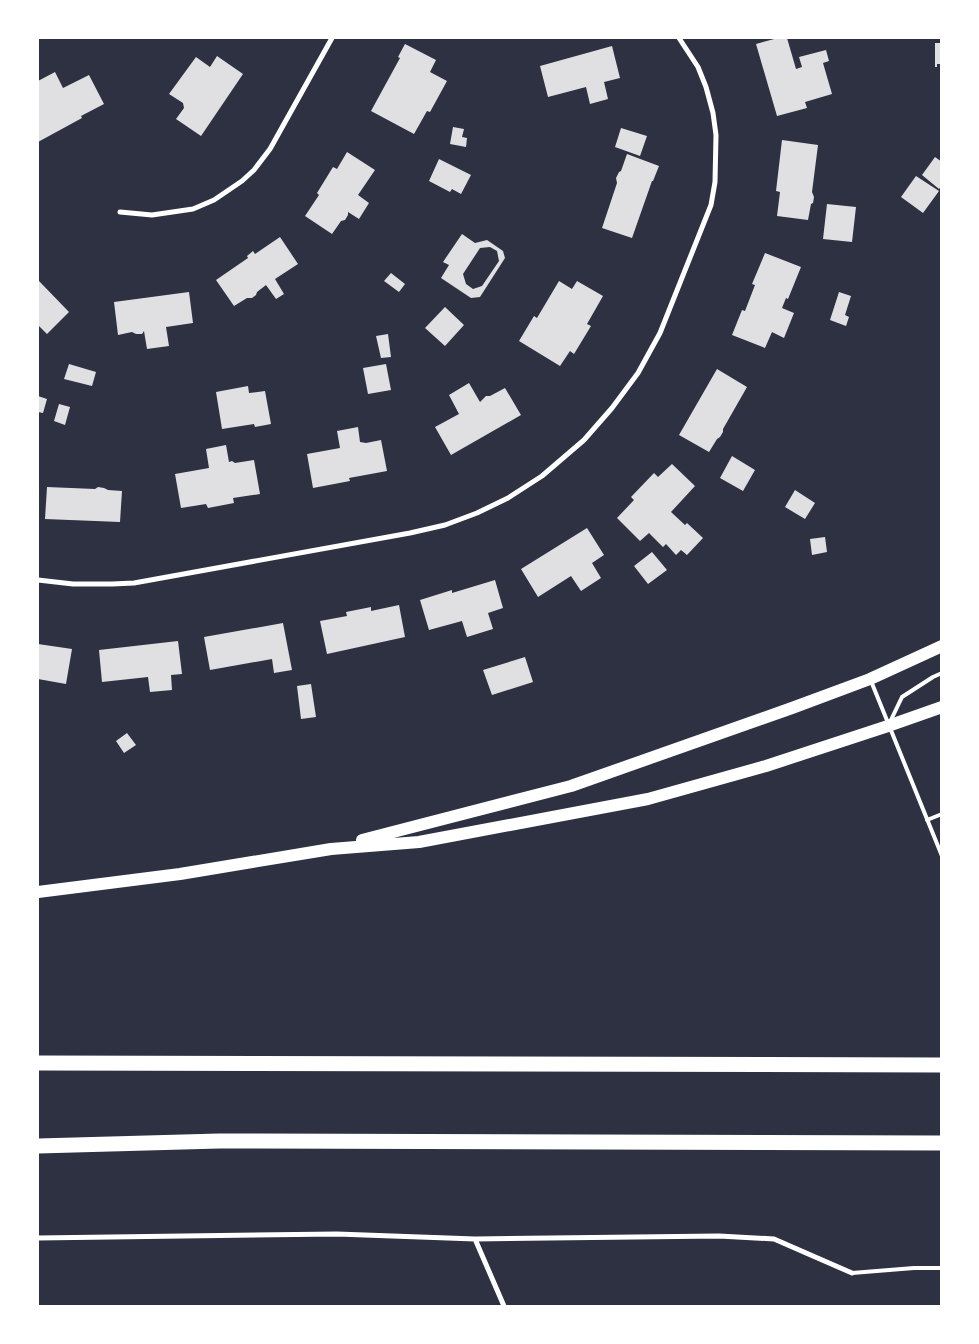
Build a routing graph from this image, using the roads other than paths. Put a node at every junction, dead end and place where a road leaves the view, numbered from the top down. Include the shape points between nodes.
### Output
1 (332, 38) edge
2 (679, 38) edge
3 (120, 212) dead end
4 (38, 580) edge
5 (942, 646) edge
6 (942, 673) edge
7 (870, 679) junction
8 (942, 707) edge
9 (888, 726) junction
10 (942, 814) edge
11 (927, 820) junction
12 (331, 848) junction
13 (942, 856) edge
14 (38, 892) edge
15 (38, 1063) edge
16 (942, 1065) edge
17 (942, 1144) edge
18 (38, 1146) edge
19 (38, 1238) edge
20 (475, 1239) junction
21 (942, 1268) edge
22 (852, 1273) joint
23 (504, 1306) edge

1 - 3 street via 270,149 242,181 214,200 193,209 152,216
2 - 4 street via 698,67 713,113 715,182 711,205 660,333 638,373 584,440 542,476 508,498 445,526 134,583 73,584
5 - 7 main road
6 - 9 lane via 902,697
7 - 9 lane
7 - 12 main road via 571,786
8 - 9 main road
9 - 11 lane
9 - 12 main road via 766,766 648,799 419,842
10 - 11 lane
11 - 13 lane
12 - 14 main road via 180,874
15 - 16 highway
17 - 18 highway via 219,1141
19 - 20 street via 337,1234
20 - 22 street via 719,1236 774,1239
20 - 23 street
21 - 22 lane

